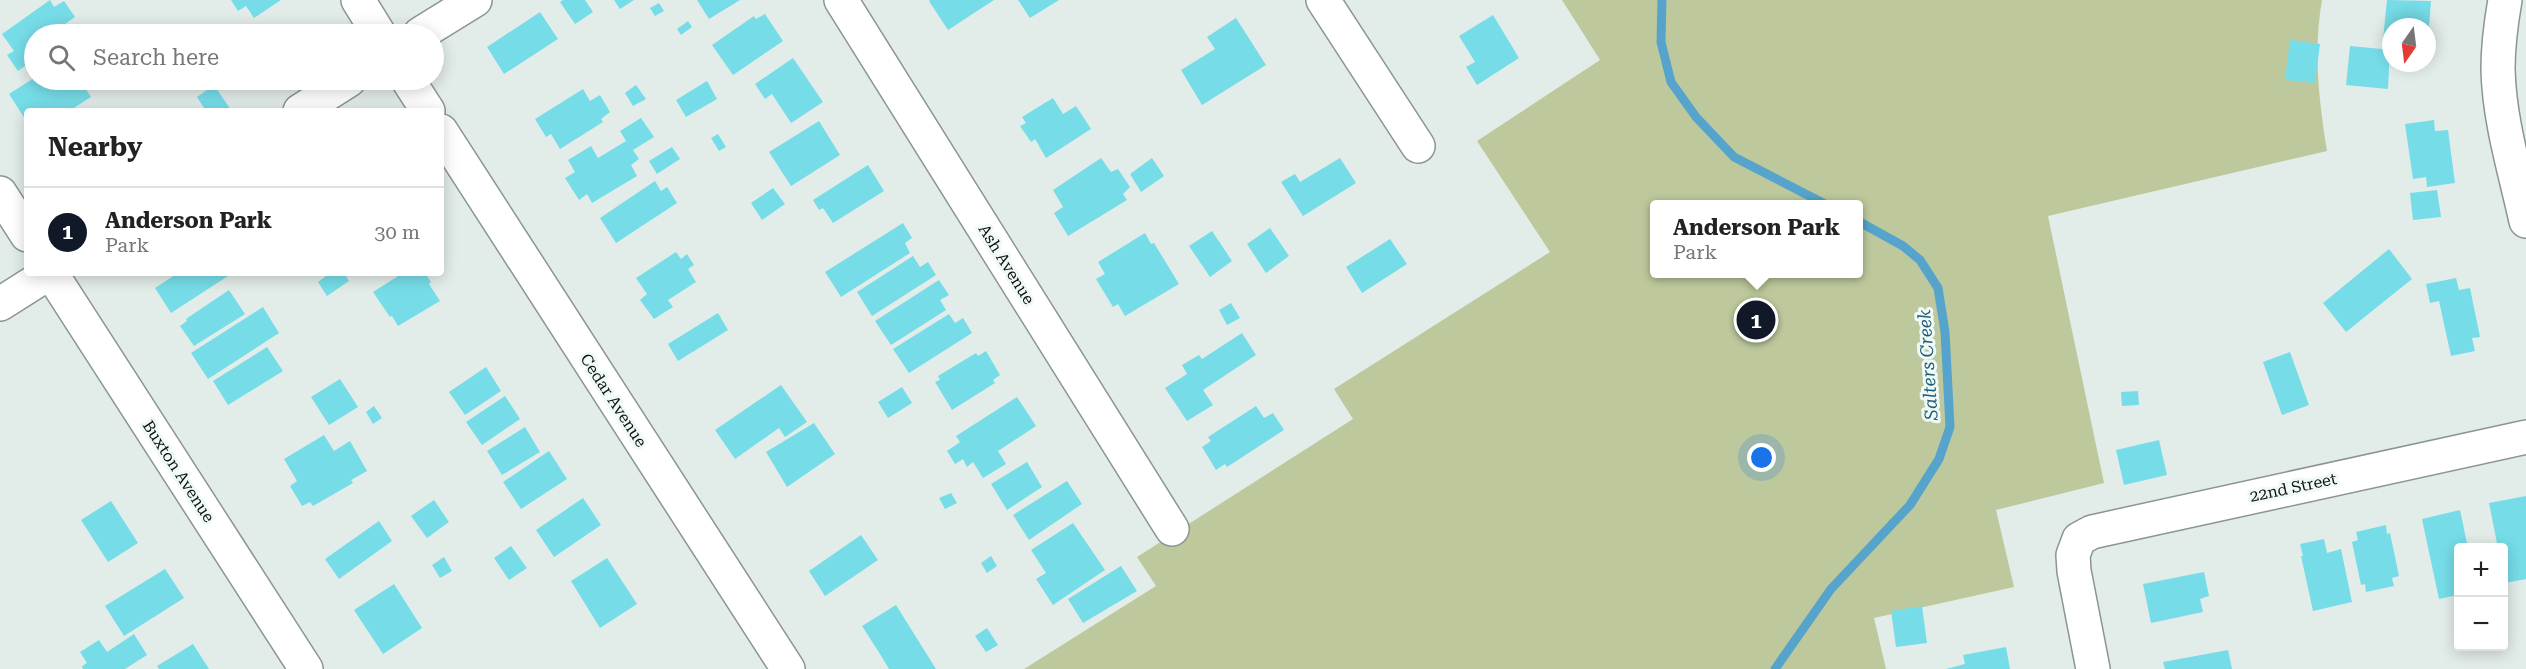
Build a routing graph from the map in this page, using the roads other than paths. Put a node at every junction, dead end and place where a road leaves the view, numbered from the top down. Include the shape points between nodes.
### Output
1 (358, 0) edge
2 (475, 0) edge
3 (841, 0) edge
4 (1323, 0) edge
5 (2505, 0) edge
6 (373, 24) edge
7 (436, 24) edge
8 (333, 90) edge
9 (414, 90) edge
10 (305, 108) edge
11 (426, 108) edge
12 (444, 135) edge
13 (1418, 146) dead end
14 (0, 193) edge
15 (2526, 221) edge
16 (24, 230) edge
17 (45, 276) edge
18 (52, 276) edge
19 (0, 304) edge
20 (2526, 437) edge
21 (1172, 529) dead end
22 (306, 669) edge
23 (788, 669) edge
24 (2093, 669) edge

1 - 6 street
2 - 7 street
3 - 21 street, Ash Avenue
4 - 13 street
5 - 15 street via 2499,34 2501,105
8 - 10 street
9 - 11 street
12 - 23 street, Cedar Avenue
14 - 16 street
17 - 19 street
18 - 22 street, Buxton Avenue
20 - 24 street, 22nd Street via 2092,532 2079,539 2073,555

